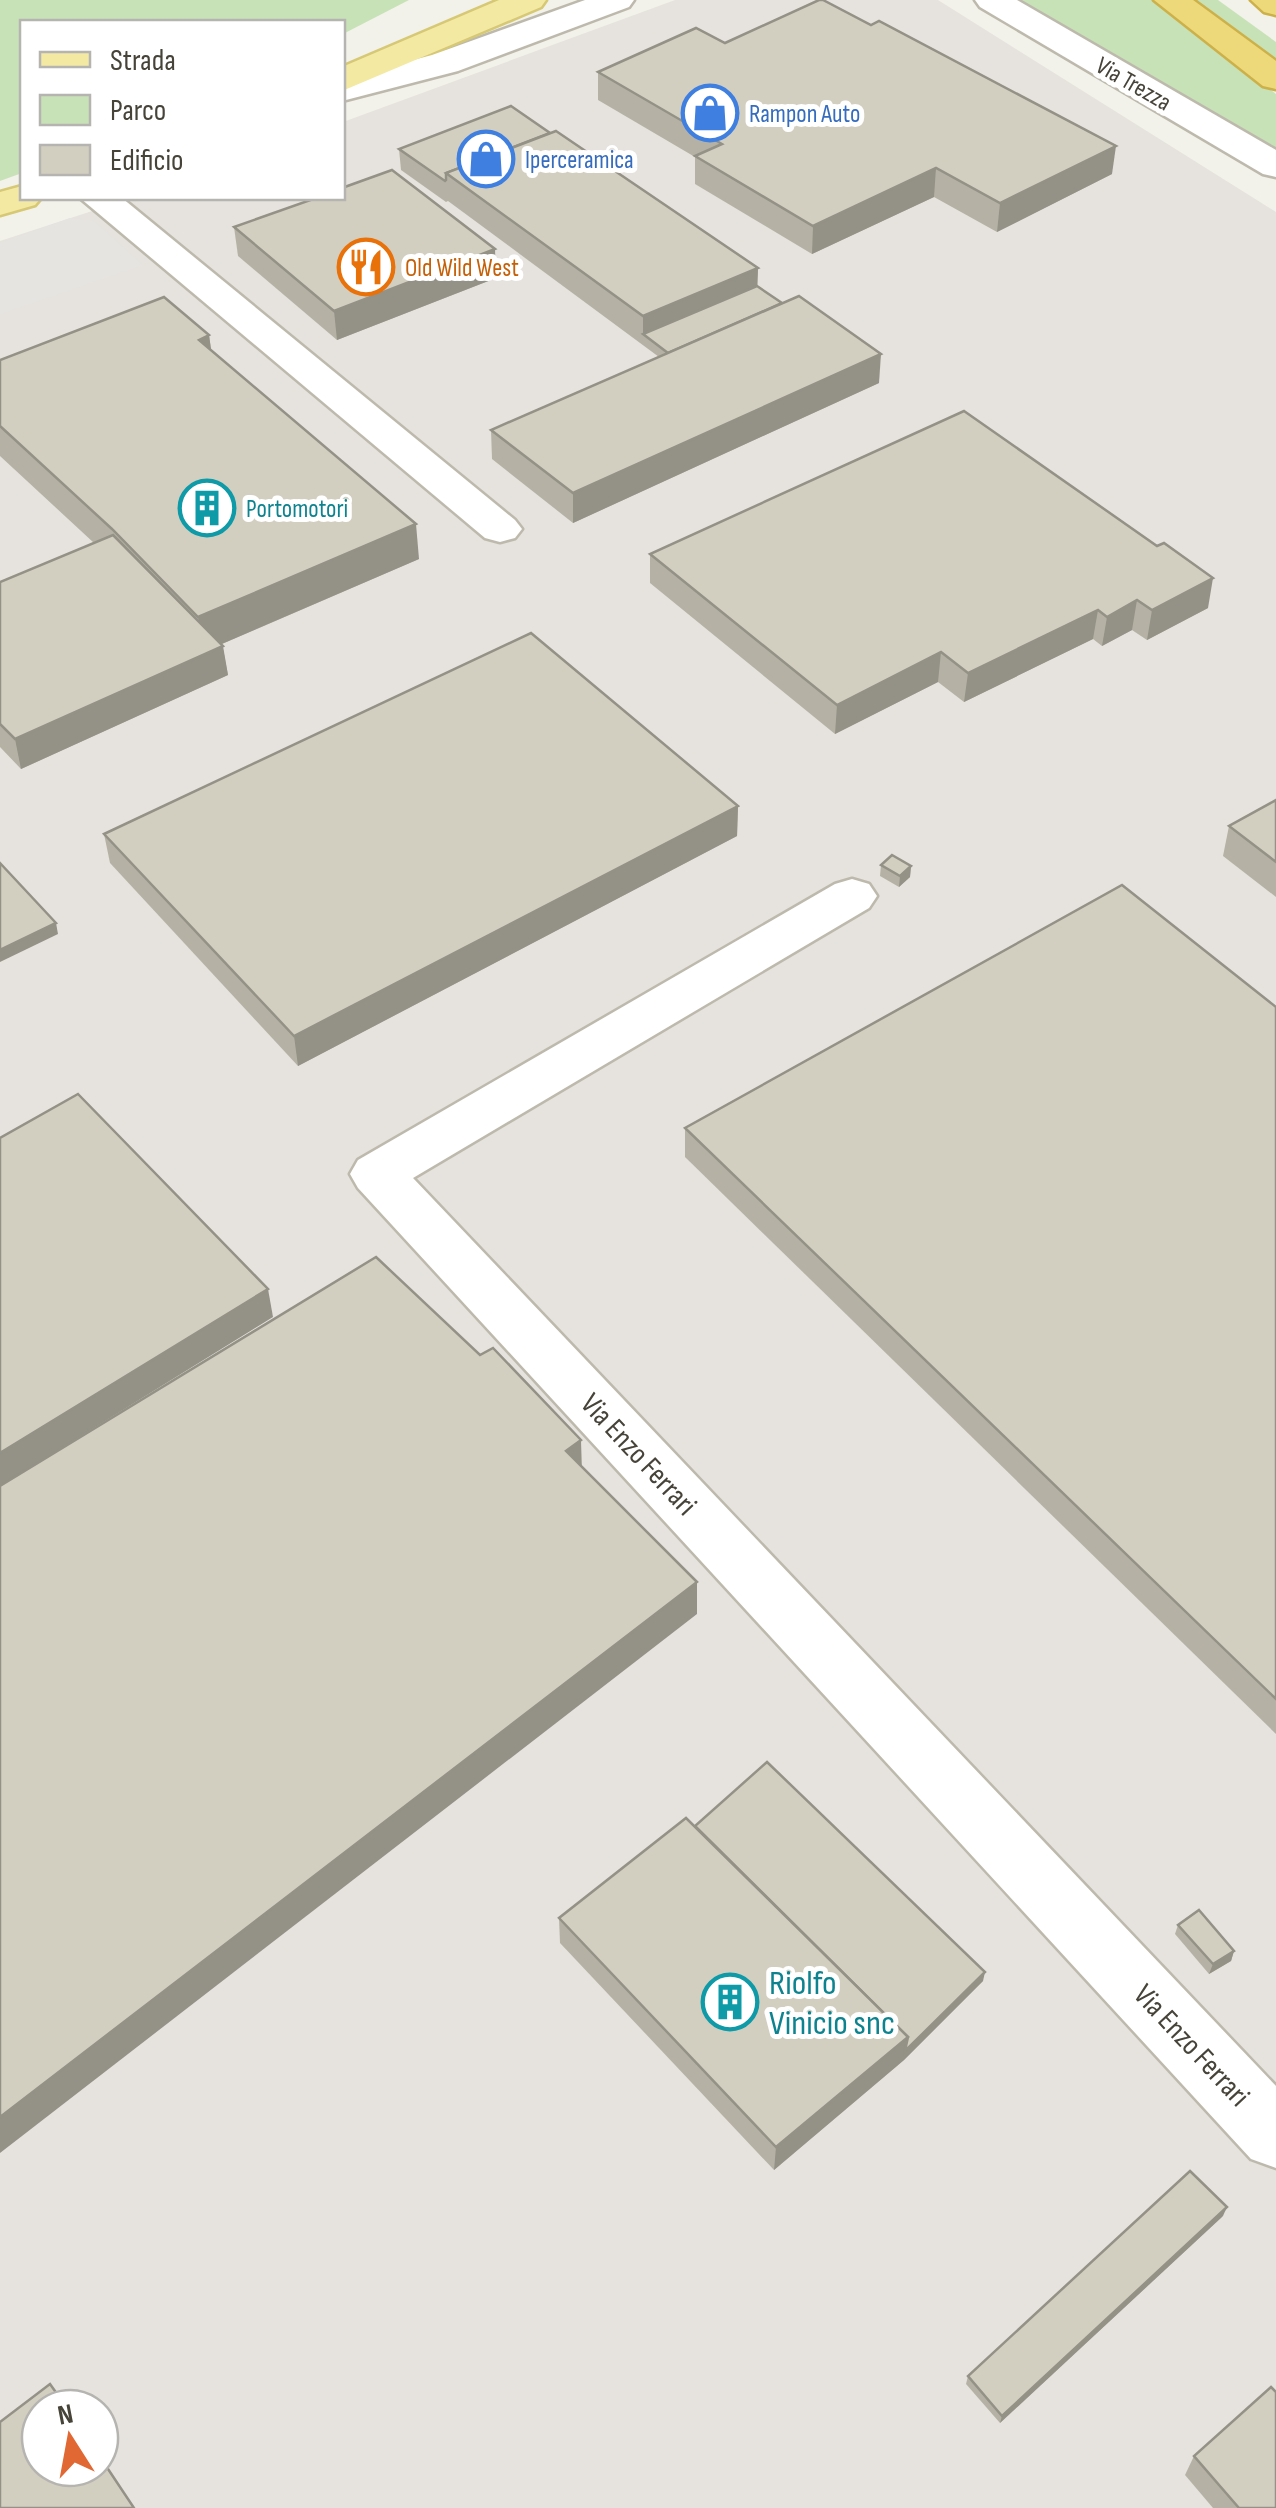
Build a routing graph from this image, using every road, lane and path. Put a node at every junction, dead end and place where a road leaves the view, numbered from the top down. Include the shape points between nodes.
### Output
1 (529, 0) edge
2 (617, 0) edge
3 (992, 0) edge
4 (1171, 0) edge
5 (1268, 0) edge
6 (1276, 5) edge
7 (1276, 78) edge
8 (345, 79) edge
9 (345, 89) edge
10 (1276, 166) edge
11 (102, 200) edge
12 (500, 529) dead end
13 (852, 896) dead end
14 (1276, 2135) edge

1 - 8 main road
2 - 9 street via 445,63
3 - 10 street, Via Trezza
4 - 7 highway
5 - 6 highway
11 - 12 street
13 - 14 street, Via Enzo Ferrari via 377,1174

